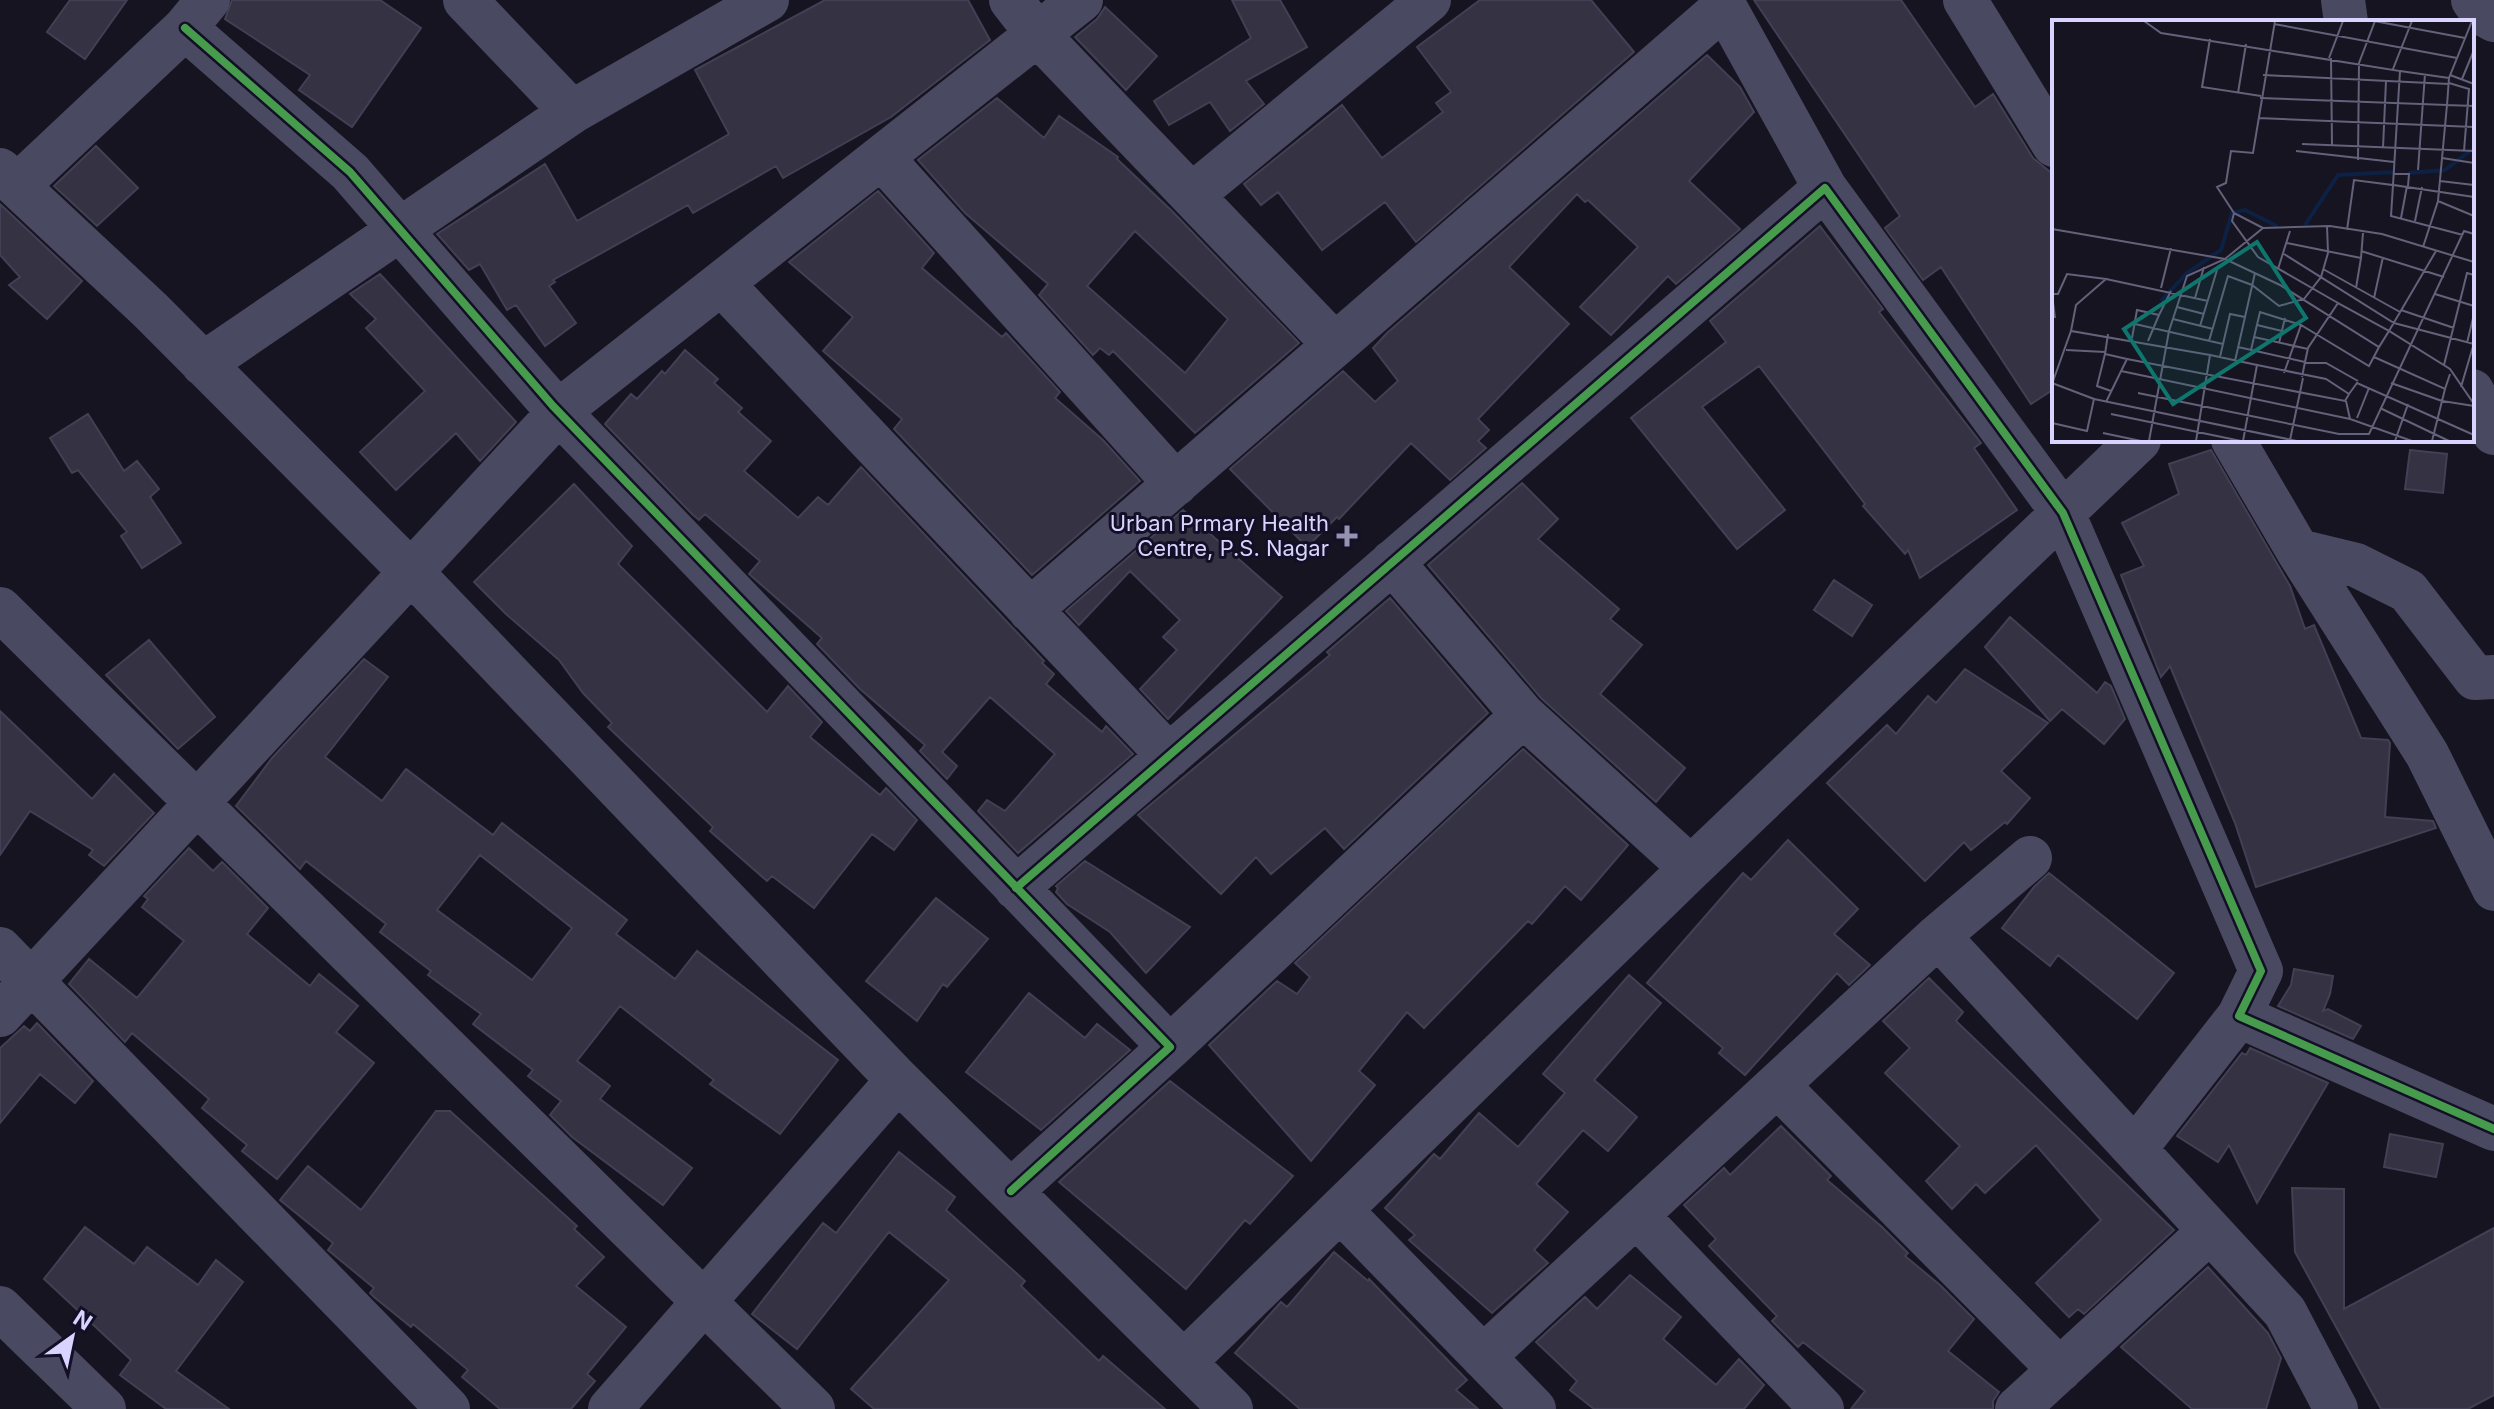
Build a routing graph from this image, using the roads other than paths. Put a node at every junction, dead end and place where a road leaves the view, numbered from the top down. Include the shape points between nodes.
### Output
1 (465, 0) edge
2 (767, 0) edge
3 (1011, 0) edge
4 (1081, 0) edge
5 (1429, 0) edge
6 (1965, 0) edge
7 (2343, 0) edge
8 (2473, 0) edge
9 (1723, 3) edge
10 (197, 14) edge
11 (2346, 20) edge
12 (2494, 20) edge
13 (1038, 35) junction
14 (572, 112) junction
15 (2052, 142) edge
16 (882, 158) junction
17 (9, 178) edge
18 (1825, 188) junction
19 (1192, 195) junction
20 (400, 229) junction
21 (722, 284) junction
22 (1335, 345) junction
23 (203, 364) junction
24 (2474, 395) edge
25 (560, 412) junction
26 (2494, 433) edge
27 (2137, 442) edge
28 (2234, 442) edge
29 (1176, 484) junction
30 (2063, 513) junction
31 (2298, 551) junction
32 (1392, 562) junction
33 (411, 572) junction
34 (0, 609) edge
35 (1030, 610) junction
36 (2494, 677) edge
37 (1523, 715) junction
38 (1169, 756) junction
39 (197, 802) junction
40 (2030, 858) dead end
41 (1691, 868) junction
42 (1016, 888) junction
43 (2494, 889) edge
44 (1938, 936) junction
45 (0, 949) edge
46 (32, 980) junction
47 (0, 1015) edge
48 (2239, 1016) junction
49 (1170, 1047) junction
50 (898, 1080) junction
51 (1778, 1086) junction
52 (2494, 1129) edge
53 (2135, 1149) junction
54 (1011, 1191) junction
55 (1340, 1210) junction
56 (1637, 1216) junction
57 (2210, 1231) junction
58 (705, 1300) junction
59 (0, 1308) edge
60 (1483, 1357) junction
61 (1184, 1362) junction
62 (2060, 1370) junction
63 (104, 1409) edge
64 (448, 1409) edge
65 (610, 1409) edge
66 (813, 1409) edge
67 (1231, 1409) edge
68 (1534, 1409) edge
69 (1822, 1409) edge
70 (2017, 1409) edge
71 (2336, 1409) edge

1 - 14 street
2 - 14 street
3 - 13 street
4 - 13 street
5 - 19 street
6 - 15 street
7 - 11 street
8 - 12 street
9 - 18 street
9 - 22 street
10 - 17 street
10 - 20 street
13 - 16 street
13 - 19 street
14 - 20 street
16 - 21 street
16 - 29 street
17 - 23 street
18 - 30 street
18 - 32 street
19 - 22 street
20 - 23 street
20 - 25 street
21 - 25 street
21 - 35 street
22 - 29 street
23 - 33 street
24 - 26 street
25 - 33 street
25 - 42 street
27 - 30 street
28 - 31 street
29 - 35 street
30 - 41 street
30 - 48 street via 2261,971
31 - 36 street via 2356,565 2408,591 2475,678
31 - 43 street via 2427,754
32 - 37 street
32 - 38 street
33 - 39 street
33 - 50 street
34 - 39 street
35 - 38 street
37 - 41 street
37 - 49 street
38 - 42 street
39 - 46 street
39 - 58 street
40 - 44 street
41 - 55 street
42 - 49 street
44 - 51 street
44 - 53 street
45 - 46 street
46 - 47 street
46 - 64 street
48 - 52 street
48 - 53 street
49 - 54 street
50 - 54 street
50 - 58 street
51 - 56 street
51 - 62 street
53 - 57 street
54 - 61 street
55 - 60 street
55 - 61 street
56 - 60 street
56 - 69 street
57 - 62 street
57 - 71 street via 2285,1312
58 - 65 street
58 - 66 street
59 - 63 street
60 - 68 street
61 - 67 street
62 - 70 street

